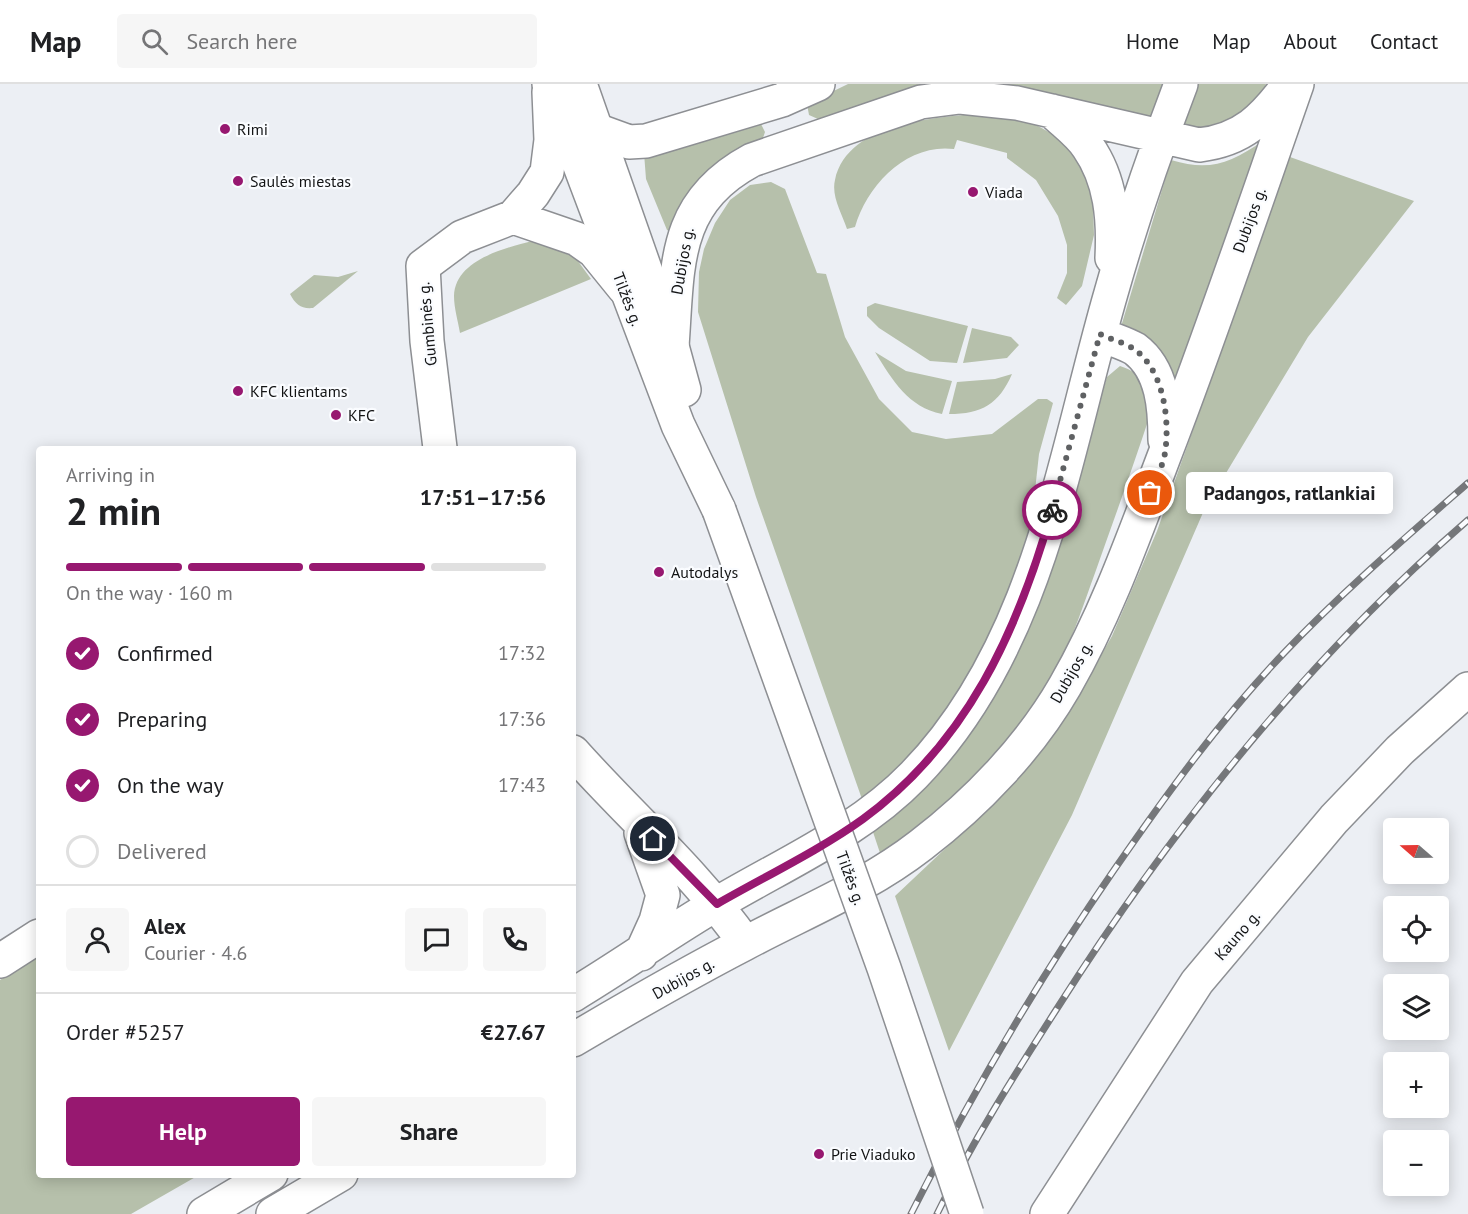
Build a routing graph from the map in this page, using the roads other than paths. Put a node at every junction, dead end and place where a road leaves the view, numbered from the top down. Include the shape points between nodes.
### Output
1 (548, 84) edge
2 (580, 84) edge
3 (818, 84) edge
4 (1181, 84) edge
5 (1289, 84) edge
6 (1298, 84) edge
7 (782, 100) junction
8 (1050, 110) junction
9 (596, 130) junction
10 (1161, 138) junction
11 (799, 143) junction
12 (513, 217) junction
13 (624, 289) junction
14 (1111, 291) junction
15 (1100, 334) junction
16 (672, 346) junction
17 (440, 446) edge
18 (1165, 454) junction
19 (719, 510) junction
20 (1468, 689) edge
21 (576, 755) edge
22 (637, 823) junction
23 (717, 904) junction
24 (36, 938) edge
25 (745, 943) junction
26 (641, 954) junction
27 (0, 961) edge
28 (576, 993) edge
29 (576, 1038) edge
30 (264, 1178) edge
31 (334, 1178) edge
32 (204, 1214) edge
33 (273, 1214) edge
34 (967, 1214) edge
35 (1047, 1214) edge

1 - 12 main road via 551,140 547,172
1 - 13 main road, Tilžės g.
2 - 9 main road, Tilžės g.
3 - 7 main road
4 - 10 main road
5 - 10 main road, Dubijos g. via 1267,113 1243,132 1220,142 1199,145
6 - 18 main road, Dubijos g.
7 - 9 main road via 646,141 628,142
7 - 11 main road
8 - 10 main road, Dubijos g.
8 - 11 main road, Dubijos g. via 986,98 921,102
8 - 14 main road via 1087,145 1108,192 1113,220
9 - 16 main road, Tilžės g.
10 - 14 main road
11 - 16 main road, Dubijos g. via 733,170 700,202 688,221 681,252
12 - 13 main road via 577,239 594,251
12 - 17 main road, Gumbinės g. via 462,237 423,266
13 - 19 main road, Tilžės g. via 678,426
14 - 15 main road
15 - 18 main road via 1134,349 1158,382 1165,404
15 - 23 main road via 1036,568 1007,640 954,729 914,775 861,820
16 - 19 main road, Tilžės g.
18 - 25 main road, Dubijos g. via 1113,590 1063,690 989,785 921,846 890,867 811,912
19 - 34 main road, Tilžės g., bridge via 880,957
20 - 35 main road, Kauno g. via 1400,750 1334,819 1197,982
21 - 22 main road
22 - 23 main road
22 - 26 main road via 663,895
23 - 25 main road
23 - 26 main road
24 - 27 main road
25 - 29 main road, Dubijos g.
26 - 28 main road
30 - 32 main road
31 - 33 main road

